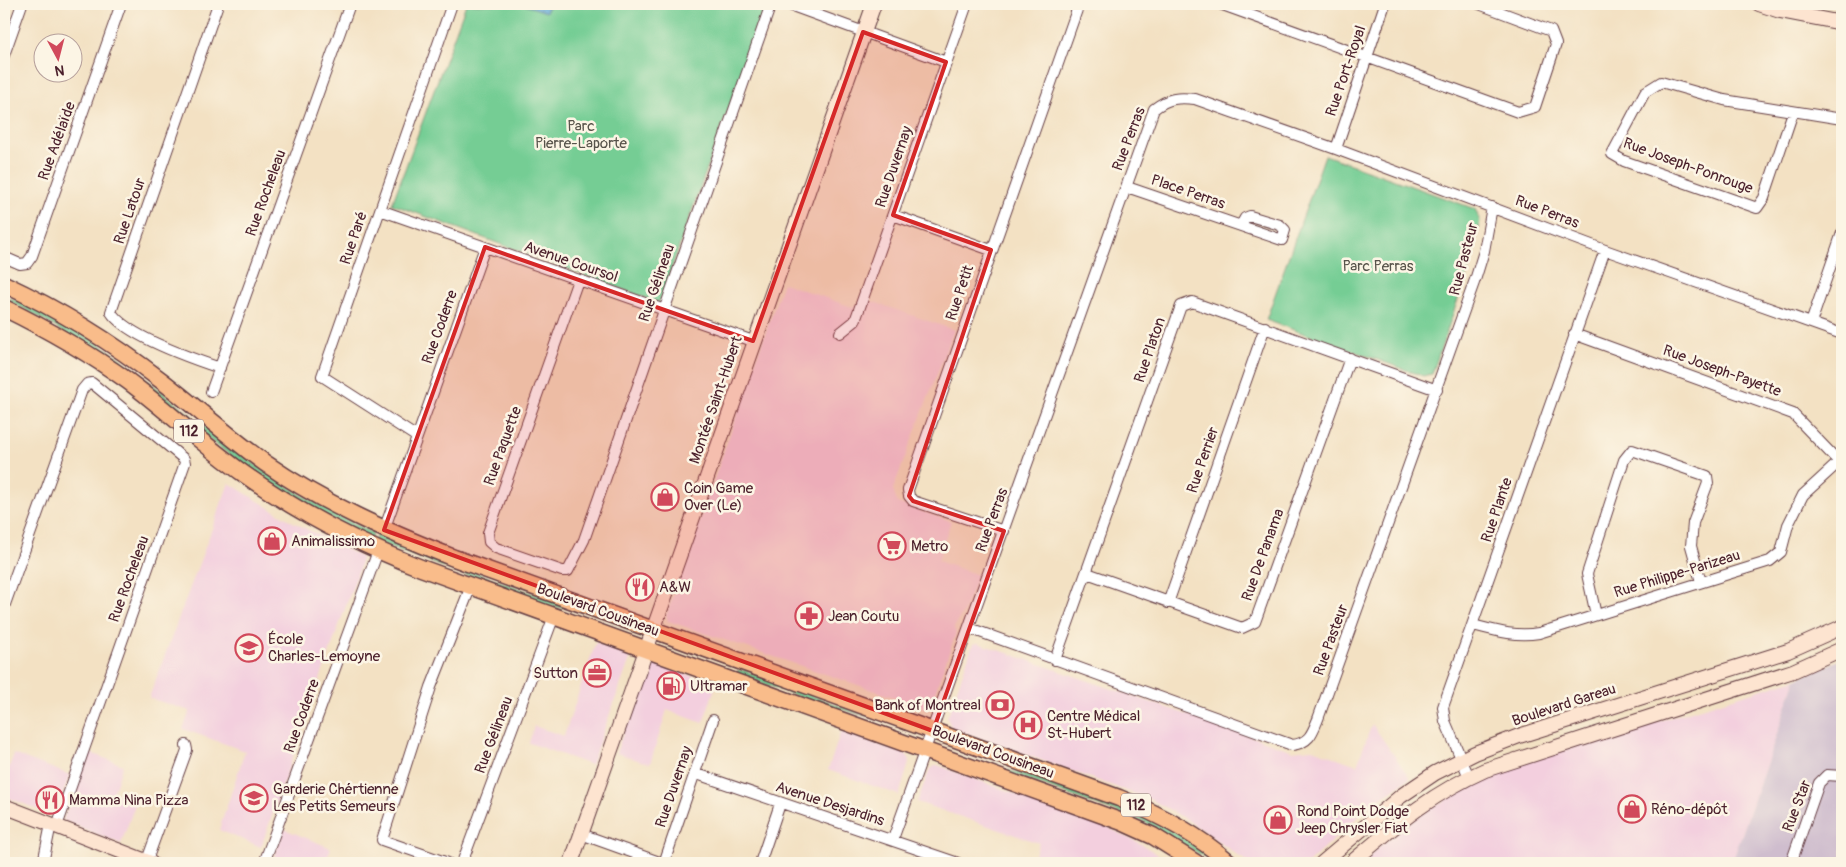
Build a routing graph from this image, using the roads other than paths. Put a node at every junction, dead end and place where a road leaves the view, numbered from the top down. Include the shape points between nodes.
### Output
1 (22, 4) edge
2 (122, 4) edge
3 (218, 4) edge
4 (350, 4) edge
5 (452, 4) edge
6 (771, 4) edge
7 (787, 4) edge
8 (874, 4) edge
9 (967, 4) edge
10 (1079, 4) edge
11 (1220, 4) edge
12 (1385, 4) edge
13 (1479, 4) edge
14 (1759, 4) edge
15 (1842, 23) edge
16 (863, 32) junction
17 (4, 55) edge
18 (1366, 57) junction
19 (946, 62) junction
20 (1793, 112) junction
21 (1842, 119) edge
22 (1336, 149) junction
23 (1126, 187) junction
24 (1492, 207) junction
25 (380, 210) junction
26 (893, 215) junction
27 (1241, 225) dead end
28 (1842, 236) edge
29 (485, 247) junction
30 (991, 250) junction
31 (1605, 250) junction
32 (4, 257) edge
33 (578, 280) junction
34 (4, 284) edge
35 (4, 308) edge
36 (663, 310) junction
37 (1811, 323) junction
38 (1266, 327) junction
39 (840, 333) dead end
40 (1574, 334) junction
41 (1842, 334) edge
42 (753, 341) junction
43 (1350, 358) junction
44 (220, 368) junction
45 (1437, 390) junction
46 (211, 392) dead end
47 (417, 437) junction
48 (1841, 464) edge
49 (384, 530) junction
50 (1004, 531) junction
51 (378, 551) junction
52 (568, 571) joint
53 (1087, 573) junction
54 (1701, 582) junction
55 (471, 586) junction
56 (1168, 603) junction
57 (4, 607) edge
58 (1596, 614) junction
59 (554, 616) junction
60 (1472, 625) junction
61 (1842, 627) edge
62 (969, 628) junction
63 (653, 629) junction
64 (645, 649) junction
65 (1842, 649) edge
66 (1055, 660) junction
67 (713, 720) dead end
68 (933, 730) junction
69 (186, 746) dead end
70 (925, 750) junction
71 (1462, 760) junction
72 (694, 773) junction
73 (1842, 776) edge
74 (1468, 778) junction
75 (780, 804) junction
76 (4, 806) edge
77 (54, 825) junction
78 (581, 834) junction
79 (893, 839) junction
80 (43, 863) edge
81 (148, 863) edge
82 (264, 863) edge
83 (448, 863) edge
84 (462, 863) edge
85 (571, 863) edge
86 (663, 863) edge
87 (760, 863) edge
88 (958, 863) edge
89 (1196, 863) edge
90 (1230, 863) edge
91 (1322, 863) edge
92 (1351, 863) edge
93 (1791, 863) edge

1 - 17 street
2 - 32 street, Rue Adélaïde via 32,256 27,263 20,264
3 - 44 street, Rue Latour via 111,312 138,333
4 - 44 street, Rue Rocheleau
5 - 25 street, Rue Paré
6 - 36 street, Rue Gélineau
7 - 16 street
8 - 16 street, Montée Saint-Hubert
9 - 19 street, Rue Duvernay
10 - 30 street, Rue Petit
11 - 18 street
12 - 18 street, Rue Port-Royal
13 - 18 street via 1551,31 1556,44 1535,107 1518,112
14 - 15 street via 1780,12
16 - 19 street
16 - 42 street, Montée Saint-Hubert
18 - 22 street, Rue Port-Royal
19 - 26 street, Rue Duvernay
20 - 20 street, Rue Joseph-Ponrouge via 1724,100 1662,82 1646,92 1612,154 1757,208 1764,198
20 - 21 street, Rue Joseph-Ponrouge
22 - 23 street, Rue Perras via 1194,99 1179,97 1165,100 1154,108
22 - 24 street, Rue Perras
23 - 27 street, Place Perras
23 - 50 street, Rue Perras
24 - 31 street, Rue Perras
24 - 45 street, Rue Pasteur via 1484,251
25 - 29 street, Avenue Coursol
25 - 47 street, Rue Paré via 322,376
26 - 30 street
26 - 39 street, Rue Duvernay via 855,321
28 - 37 street
29 - 33 street, Avenue Coursol
29 - 47 street, Rue Coderre
30 - 50 street, Rue Petit via 908,490 913,501
31 - 37 street, Rue Perras
31 - 40 street, Rue Plante
33 - 36 street, Avenue Coursol
33 - 52 street, Rue Paquette via 488,533 489,542 496,548
34 - 49 main road, Boulevard Cousineau / 112 via 113,345 282,474
35 - 51 main road, Boulevard Cousineau / 112 via 71,344 121,377 224,460 270,492
36 - 42 street, Avenue Coursol
36 - 52 street, Rue Gélineau via 584,540
37 - 41 street, Rue Perras
38 - 43 street, Rue Platon
38 - 53 street, Rue Platon via 1192,302 1181,306
38 - 56 street, Rue Perrier
40 - 48 street, Rue Joseph-Payette via 1793,414
40 - 60 street, Rue Plante
42 - 63 street, Montée Saint-Hubert
43 - 45 street, Rue Platon
43 - 56 street, Rue De Panama via 1255,622 1242,628
44 - 46 street, Rue Rocheleau
45 - 66 street, Rue Pasteur via 1316,726 1302,744 1292,745
47 - 49 street, Rue Coderre
48 - 54 street, Rue Philippe-Parizeau via 1803,495 1788,525 1781,552 1770,561
49 - 63 main road, Boulevard Cousineau / 112
50 - 62 street, Rue Perras
51 - 55 main road, Boulevard Cousineau / 112
51 - 82 street, Rue Coderre
53 - 56 street, Rue De Panama
53 - 66 street, Rue Platon
54 - 58 street, Rue Philippe-Parizeau
54 - 58 street via 1691,546 1693,523 1708,483 1707,476 1632,450 1624,460 1587,574
55 - 59 main road, Boulevard Cousineau / 112
55 - 83 street via 431,687 382,840
57 - 77 street, Rue Rocheleau via 82,390 92,383 186,463
58 - 60 street, Rue Philippe-Parizeau via 1524,636
59 - 64 main road, Boulevard Cousineau / 112
59 - 84 street, Rue Gélineau
60 - 71 street, Rue Plante via 1443,707 1445,721
61 - 71 street, Boulevard Gareau via 1788,651 1520,736
62 - 66 street, Rue Pasteur
62 - 68 street, Rue Perras
63 - 64 street, Montée Saint-Hubert
63 - 68 main road, Boulevard Cousineau / 112
64 - 70 main road, Boulevard Cousineau / 112
64 - 78 street, Montée Saint-Hubert
65 - 74 street via 1793,671 1503,763
67 - 72 street, Rue Duvernay
68 - 70 street, Rue Perras
68 - 90 main road, Boulevard Cousineau / 112 via 1154,813 1200,840
69 - 81 street
70 - 79 street, Rue Perras
70 - 89 main road, Boulevard Cousineau / 112 via 1128,824
71 - 74 street, Rue Plante
71 - 91 street, Boulevard Gareau via 1401,796
72 - 75 street, Avenue Desjardins
72 - 86 street, Rue Duvernay
73 - 93 street, Rue Star via 1827,775 1820,783
74 - 92 street via 1409,813
75 - 79 street, Avenue Desjardins
75 - 87 street
76 - 77 street
77 - 80 street, Rue Rocheleau
77 - 81 street
78 - 85 street, Montée Saint-Hubert
78 - 86 street, Rue Duvernay
79 - 88 street, Avenue Desjardins

